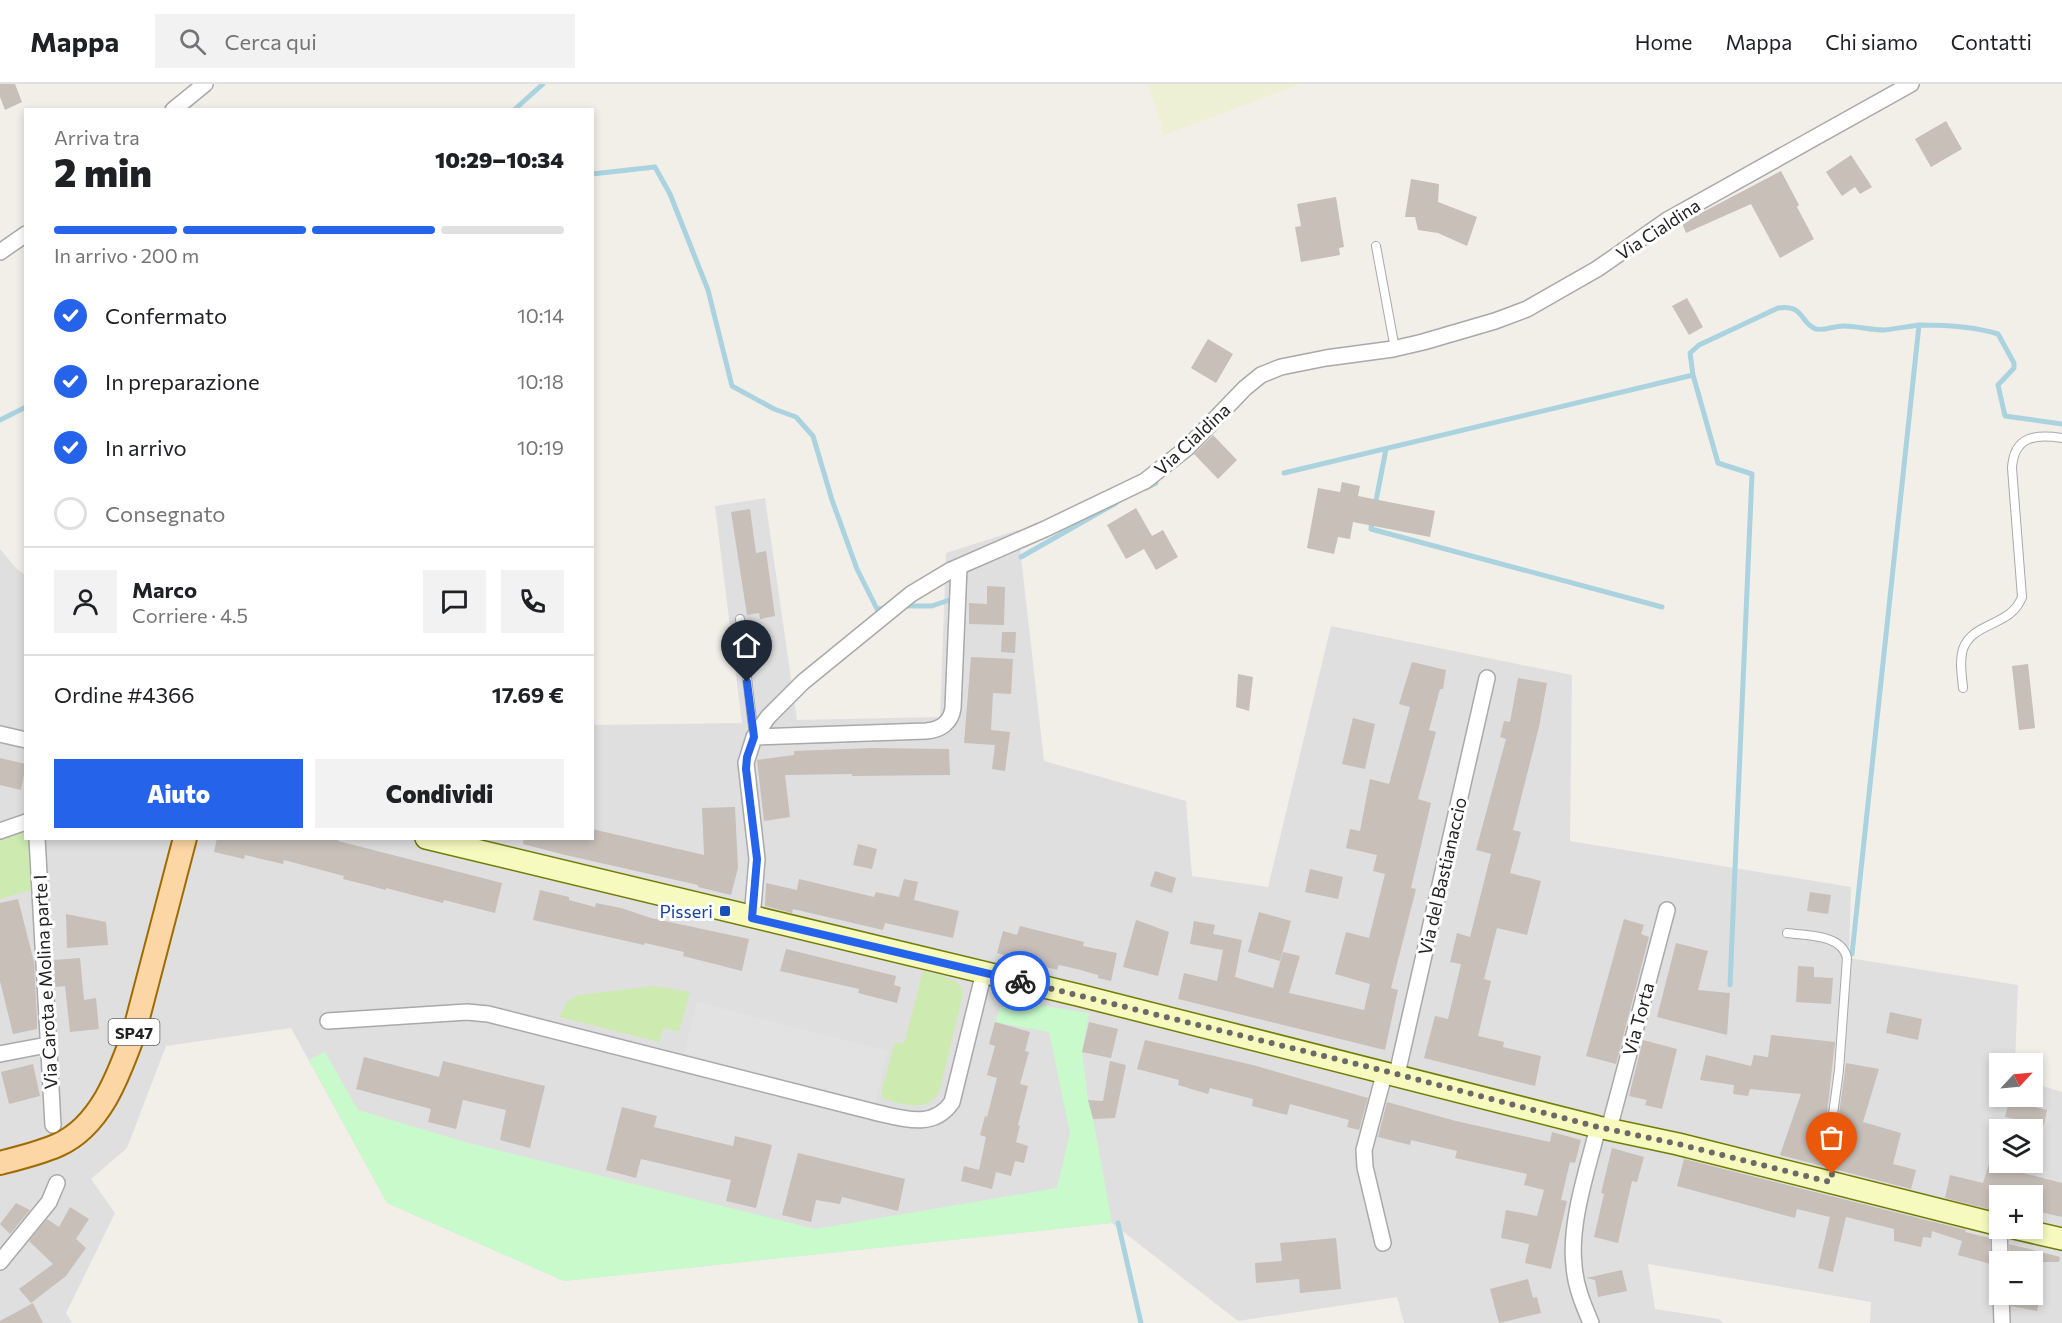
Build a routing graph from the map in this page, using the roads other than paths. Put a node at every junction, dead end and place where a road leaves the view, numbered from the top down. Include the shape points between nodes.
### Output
1 (205, 84) edge
2 (1911, 84) edge
3 (175, 108) edge
4 (24, 235) edge
5 (1376, 246) dead end
6 (0, 252) edge
7 (1395, 349) junction
8 (2062, 438) edge
9 (959, 567) junction
10 (740, 619) dead end
11 (1487, 678) dead end
12 (1963, 688) dead end
13 (0, 734) edge
14 (754, 737) junction
15 (24, 740) edge
16 (24, 823) edge
17 (0, 831) edge
18 (37, 840) edge
19 (184, 840) edge
20 (434, 840) edge
21 (1667, 910) dead end
22 (752, 918) junction
23 (1787, 933) dead end
24 (984, 972) junction
25 (328, 1021) dead end
26 (47, 1045) junction
27 (0, 1054) edge
28 (1391, 1073) junction
29 (53, 1125) dead end
30 (1834, 1126) dead end
31 (1603, 1128) junction
32 (0, 1163) edge
33 (57, 1183) dead end
34 (1989, 1222) edge
35 (2043, 1235) edge
36 (2062, 1239) edge
37 (1383, 1244) dead end
38 (0, 1262) edge
39 (2001, 1305) edge
40 (1591, 1323) edge
41 (2002, 1323) edge

1 - 3 street
2 - 7 street, Via Cialdina via 1669,219 1598,269 1527,309
4 - 6 street
5 - 7 lane
7 - 9 street, Via Cialdina via 1292,364 1261,375 1187,448 1145,482
8 - 12 lane via 2032,438 2020,444 2014,455 2022,597 2010,615 1979,630 1967,642 1961,658
9 - 14 street, Via Cialdina via 932,580 886,614 804,682 768,717
9 - 14 street via 953,708 945,725 926,731
10 - 14 lane, Via Cialdina
11 - 28 street, Via del Bastianaccio
13 - 15 street
14 - 22 street, Via Cialdina via 746,763 757,859
16 - 17 street
18 - 26 street, Via Carota e Molina parte I
19 - 32 main road, SP47 via 134,1033 106,1098 70,1139
20 - 22 main road
21 - 31 street, Via Torta
22 - 24 main road
23 - 30 lane via 1840,944 1847,958
24 - 25 street via 952,1102 942,1113 920,1121 488,1014
24 - 28 main road
26 - 27 street
26 - 29 street, Via Carota e Molina parte I
28 - 31 main road
28 - 37 street, Via del Bastianaccio via 1364,1150
31 - 34 main road via 1831,1178
31 - 40 street, Via Torta via 1577,1218 1573,1247 1576,1282
33 - 38 street via 46,1207
35 - 36 main road
39 - 41 street

